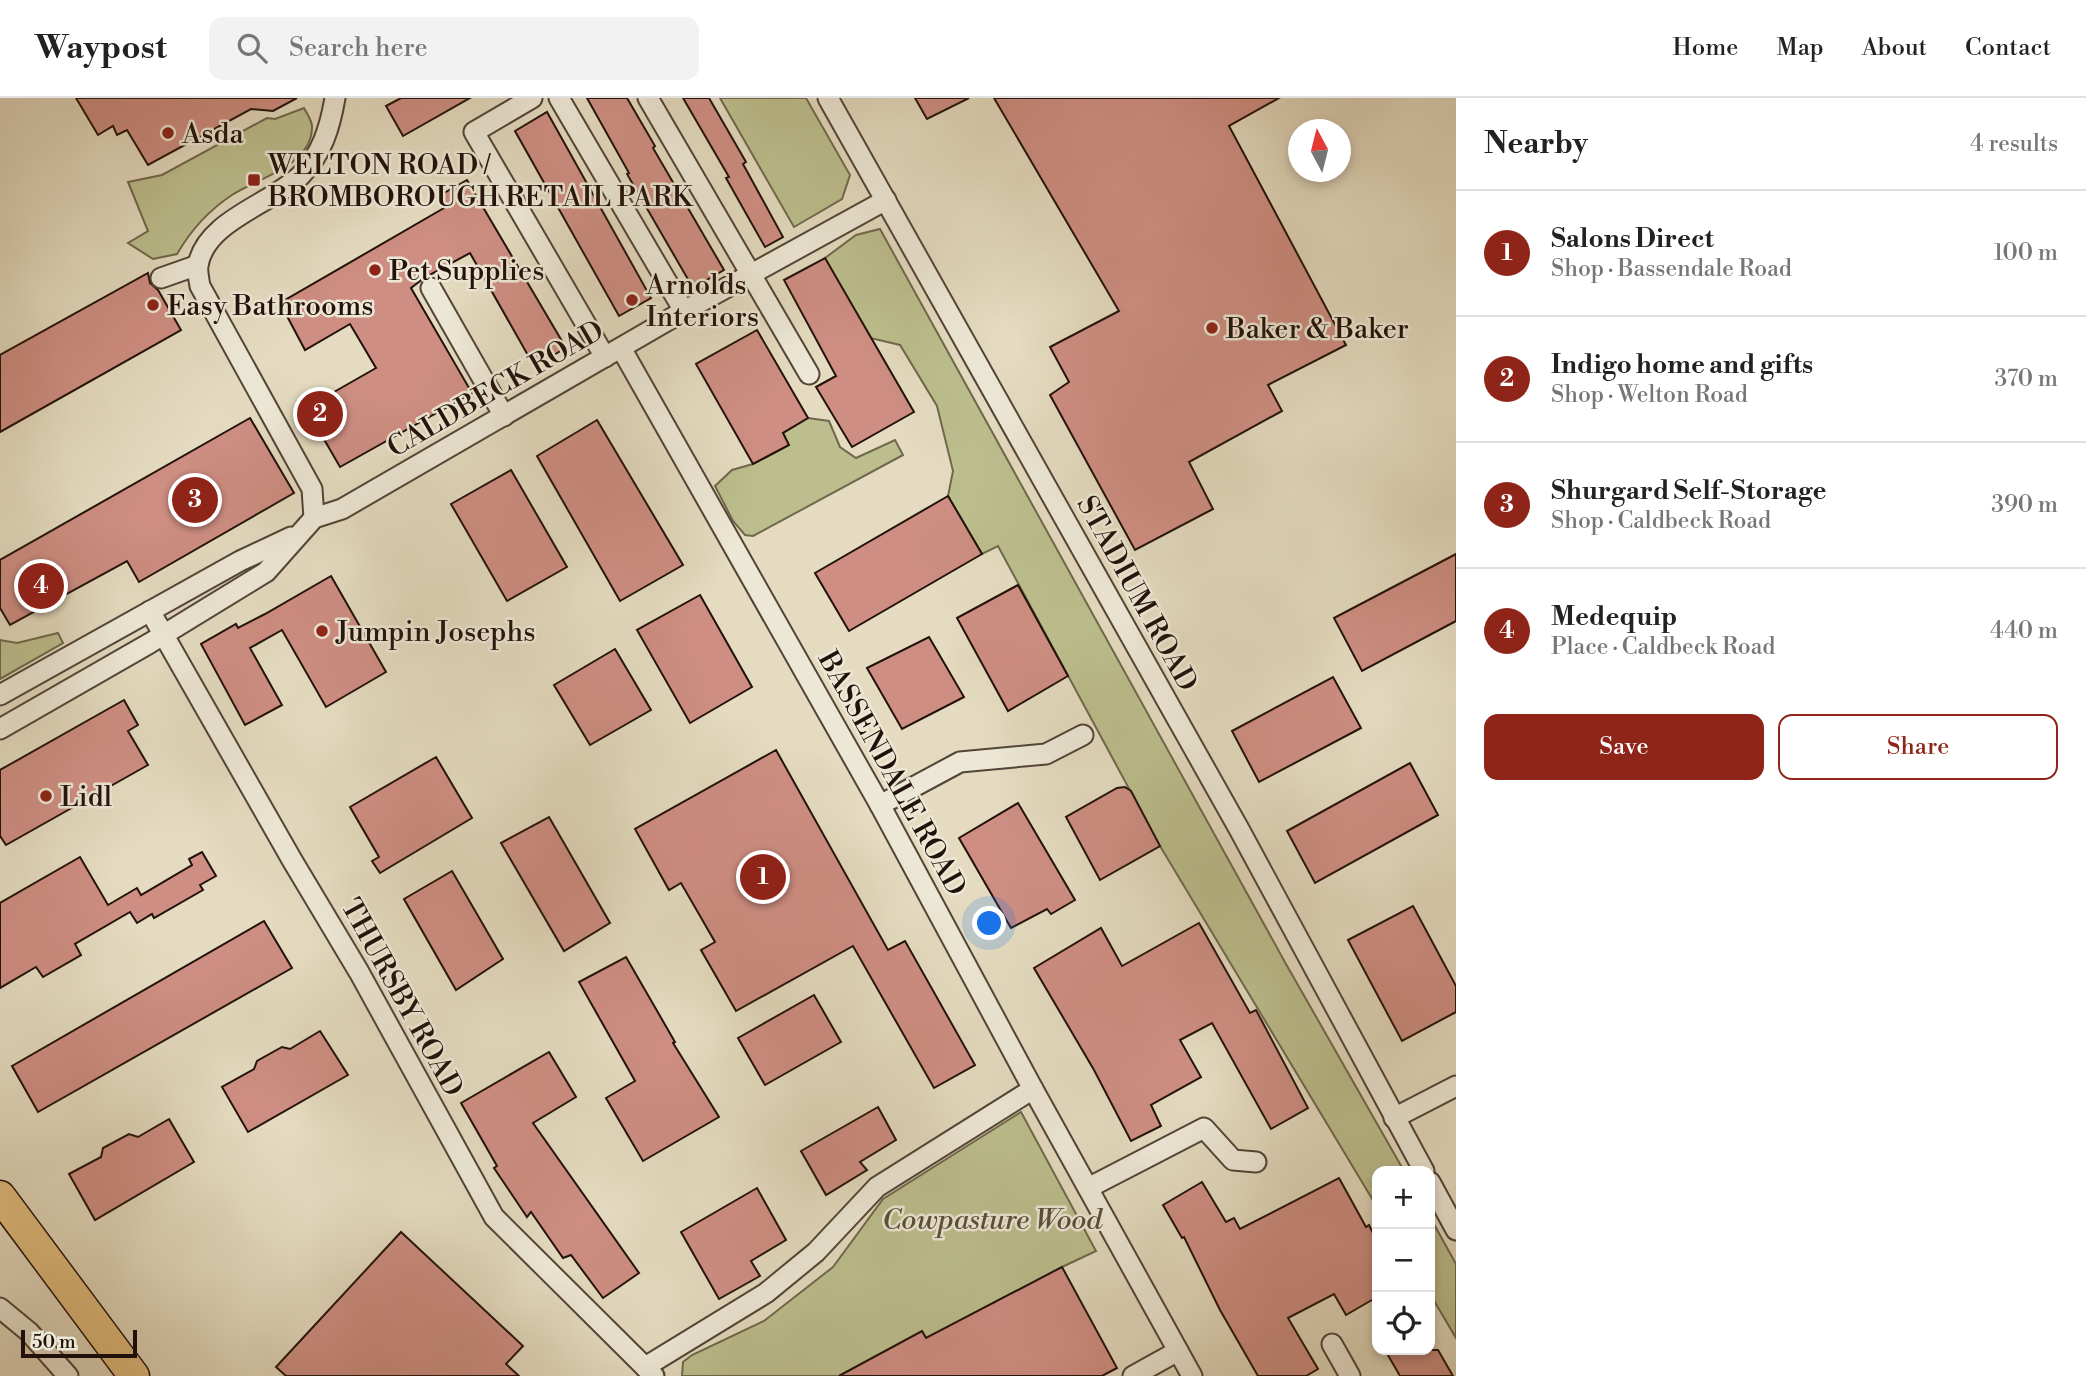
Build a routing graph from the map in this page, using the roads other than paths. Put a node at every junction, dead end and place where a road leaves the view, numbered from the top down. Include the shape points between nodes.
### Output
1 (335, 98) edge
2 (532, 98) edge
3 (559, 98) edge
4 (648, 98) edge
5 (828, 98) edge
6 (886, 200) junction
7 (198, 265) junction
8 (751, 275) junction
9 (161, 278) dead end
10 (431, 288) dead end
11 (684, 311) junction
12 (613, 352) junction
13 (809, 374) dead end
14 (504, 416) junction
15 (314, 518) junction
16 (300, 533) junction
17 (150, 611) junction
18 (163, 635) junction
19 (67, 690) junction
20 (0, 695) edge
21 (0, 715) edge
22 (0, 729) edge
23 (1083, 735) dead end
24 (880, 805) junction
25 (1456, 1086) edge
26 (1033, 1089) junction
27 (1394, 1118) junction
28 (1256, 1163) dead end
29 (1421, 1166) edge
30 (1088, 1188) junction
31 (1435, 1191) edge
32 (0, 1196) edge
33 (0, 1227) edge
34 (1456, 1230) edge
35 (0, 1308) edge
36 (1332, 1344) dead end
37 (1178, 1351) junction
38 (649, 1372) edge
39 (68, 1376) edge
40 (112, 1376) edge
41 (134, 1376) edge
42 (1133, 1376) edge
43 (1192, 1376) edge
44 (1350, 1376) edge

1 - 7 street via 321,149 300,176 228,223 206,246
2 - 12 street, BASSENDALE ROAD via 474,132
3 - 11 street
4 - 8 street
5 - 6 street, STADIUM ROAD
6 - 8 street, CALDBECK ROAD
6 - 27 street, STADIUM ROAD via 1232,817
7 - 9 street
7 - 15 street via 200,286 312,489
8 - 11 street, CALDBECK ROAD
8 - 13 street
10 - 14 street
11 - 12 street, CALDBECK ROAD
12 - 14 street, CALDBECK ROAD
12 - 24 street, BASSENDALE ROAD
14 - 15 street, CALDBECK ROAD via 342,509
15 - 16 street, CALDBECK ROAD
16 - 17 street, CALDBECK ROAD
16 - 18 street, CALDBECK ROAD via 266,572
17 - 18 street, THURSBY ROAD
17 - 20 street, CALDBECK ROAD
18 - 19 street, CALDBECK ROAD
18 - 38 street, THURSBY ROAD via 359,972 494,1217
19 - 21 street via 41,692
19 - 22 street, CALDBECK ROAD
23 - 24 street via 1046,754 960,762
24 - 26 street, BASSENDALE ROAD
25 - 27 street
26 - 30 street, BASSENDALE ROAD
26 - 38 street via 877,1187 816,1252 766,1293
27 - 29 street, STADIUM ROAD
28 - 30 street via 1233,1160 1204,1128
30 - 37 street, BASSENDALE ROAD
31 - 34 street
32 - 41 highway
33 - 40 highway
35 - 39 street via 29,1332
36 - 44 street
37 - 42 street
37 - 43 street, BASSENDALE ROAD

